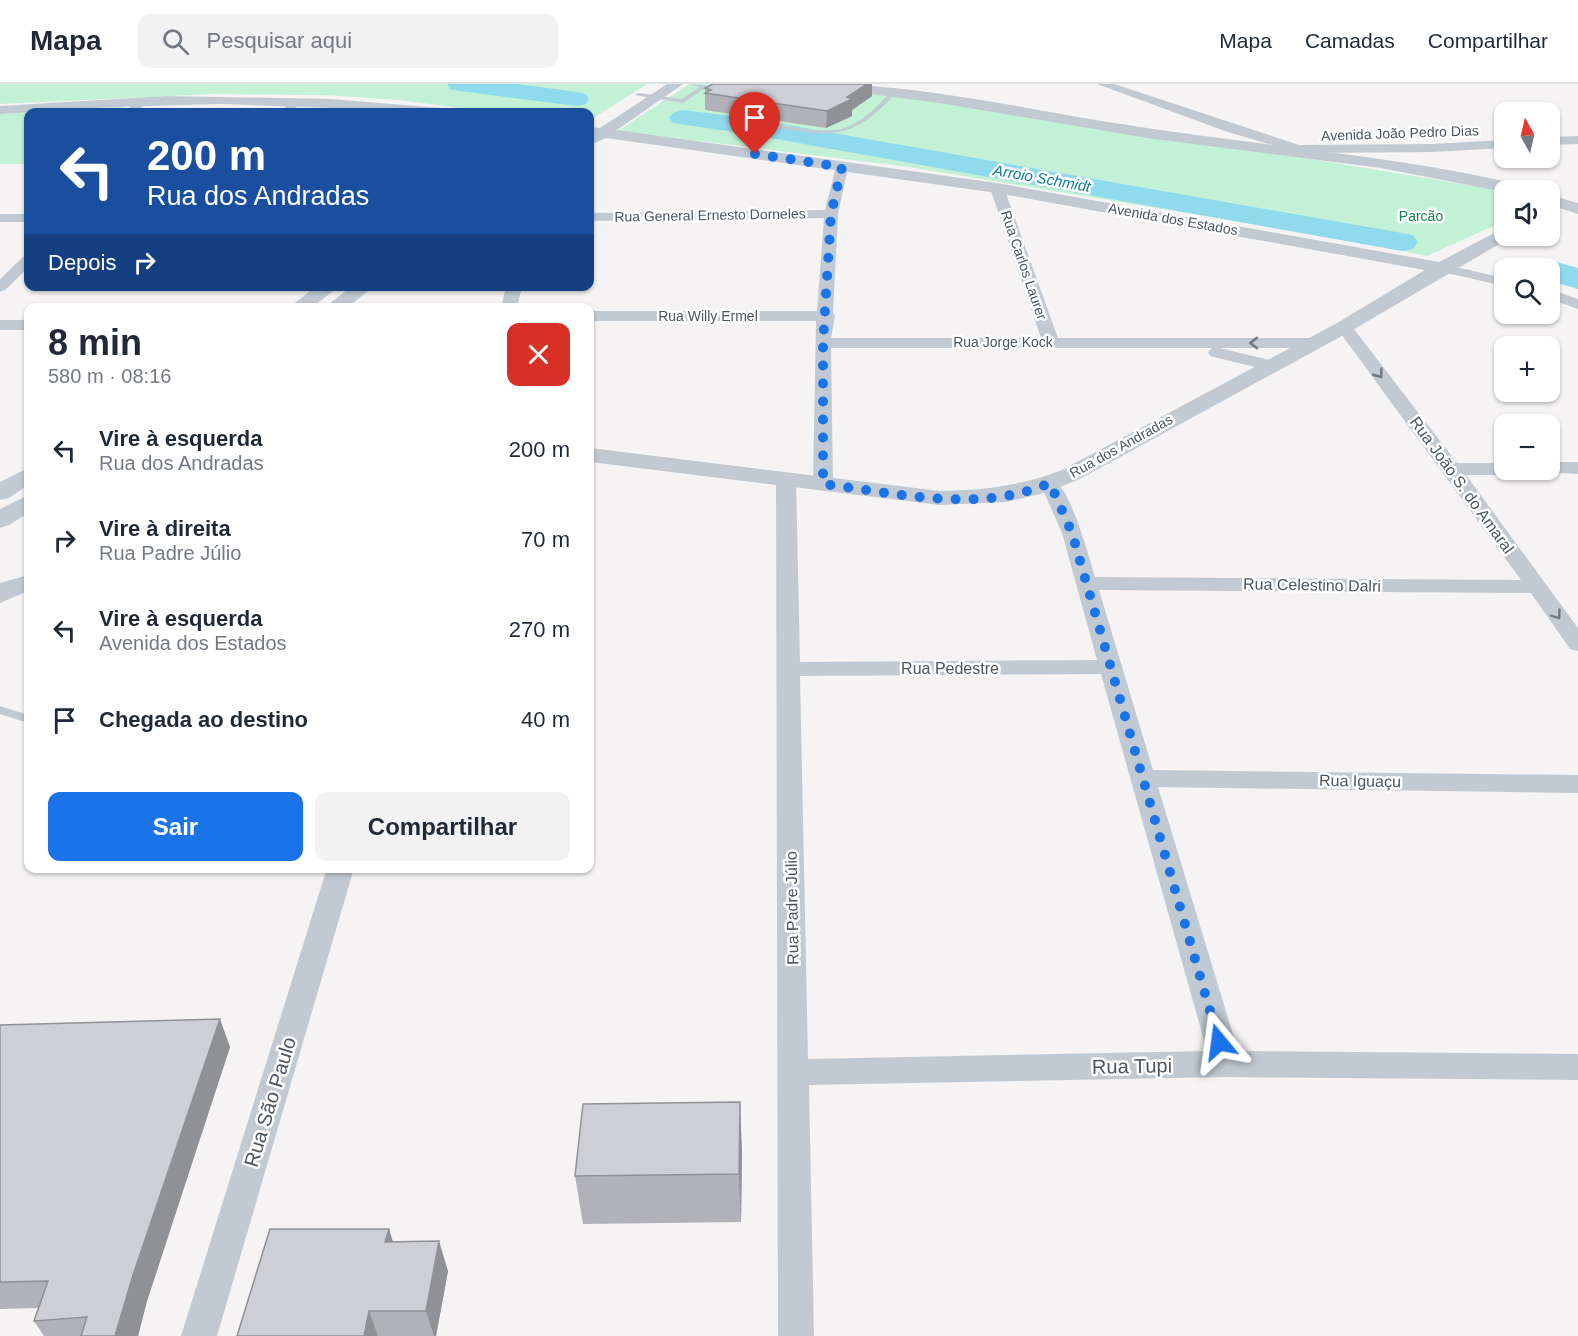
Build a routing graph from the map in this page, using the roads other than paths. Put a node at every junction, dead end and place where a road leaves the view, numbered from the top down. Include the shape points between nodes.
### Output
1 (676, 84) edge
2 (690, 84) edge
3 (825, 84) edge
4 (1102, 84) edge
5 (895, 88) edge
6 (655, 91) edge
7 (1164, 91) dead end
8 (144, 100) junction
9 (296, 100) junction
10 (24, 108) edge
11 (29, 108) edge
12 (135, 108) edge
13 (289, 108) edge
14 (404, 108) edge
15 (0, 110) edge
16 (1177, 111) junction
17 (747, 120) edge
18 (594, 131) edge
19 (594, 131) edge
20 (594, 132) edge
21 (1578, 140) edge
22 (1560, 141) edge
23 (1494, 145) edge
24 (1296, 151) junction
25 (842, 167) junction
26 (1494, 185) edge
27 (997, 188) junction
28 (1560, 204) edge
29 (1578, 210) edge
30 (831, 214) junction
31 (1560, 215) edge
32 (594, 217) edge
33 (0, 218) edge
34 (23, 218) edge
35 (1494, 240) edge
36 (24, 264) edge
37 (1443, 268) junction
38 (1494, 280) edge
39 (0, 287) edge
40 (323, 291) edge
41 (358, 291) edge
42 (1560, 298) edge
43 (305, 303) edge
44 (340, 303) edge
45 (1578, 304) edge
46 (594, 316) edge
47 (827, 316) junction
48 (0, 325) edge
49 (24, 325) edge
50 (1344, 327) junction
51 (1051, 342) junction
52 (823, 343) junction
53 (1182, 343) junction
54 (1312, 343) junction
55 (1271, 366) junction
56 (594, 456) edge
57 (1560, 468) edge
58 (1578, 468) edge
59 (1452, 469) junction
60 (1494, 469) edge
61 (24, 478) edge
62 (786, 480) junction
63 (1050, 483) junction
64 (823, 484) junction
65 (0, 493) edge
66 (24, 505) edge
67 (0, 520) edge
68 (1086, 583) junction
69 (24, 584) edge
70 (1537, 587) junction
71 (0, 595) edge
72 (1578, 644) edge
73 (1111, 668) junction
74 (789, 669) junction
75 (0, 710) edge
76 (24, 718) edge
77 (1143, 778) junction
78 (1578, 784) edge
79 (339, 873) edge
80 (1226, 1064) junction
81 (1578, 1067) edge
82 (793, 1072) junction
83 (199, 1336) edge
84 (796, 1336) edge

1 - 6 street
2 - 6 lane via 705,86 683,101
3 - 5 street
4 - 16 street, Avenida João Pedro Dias
5 - 17 lane via 866,118 848,129 824,132
5 - 24 street via 1136,131
6 - 18 street via 638,95
6 - 19 street
7 - 16 street
8 - 9 street
8 - 11 street
8 - 12 street
9 - 13 street
9 - 14 street
10 - 15 street
16 - 24 street, Avenida João Pedro Dias
20 - 25 street, Avenida dos Estados
21 - 22 street
23 - 24 street, Avenida João Pedro Dias
24 - 26 street
25 - 27 street, Avenida dos Estados
25 - 30 street
27 - 37 street, Avenida dos Estados
27 - 51 street, Rua Carlos Laurer
28 - 29 street
29 - 31 street
30 - 32 street, Rua General Ernesto Dorneles
30 - 47 street
33 - 34 street
35 - 37 street, Rua dos Andradas
36 - 39 street
37 - 38 street, Avenida dos Estados
37 - 50 street, Rua dos Andradas
40 - 43 street
41 - 44 street
42 - 45 street
46 - 47 street, Rua Willy Ermel
47 - 52 street
48 - 49 street
50 - 54 street, Rua dos Andradas
50 -> 59 street, Rua João S. do Amaral
51 - 52 street, Rua Jorge Kock
51 - 53 street, Rua Jorge Kock
52 - 64 street
54 -> 53 street, Rua Jorge Kock
53 - 55 street, Rua Jorge Kock
54 - 55 street, Rua dos Andradas
55 - 63 street, Rua dos Andradas
56 - 62 street, Rua dos Andradas
57 - 58 street
59 - 60 street
59 - 70 street, Rua João S. do Amaral
61 - 65 street
62 - 64 street, Rua dos Andradas
62 - 74 street, Rua Padre Júlio
63 - 64 street, Rua dos Andradas via 996,498 940,498
63 - 68 street via 1072,533
66 - 67 street
68 - 70 street, Rua Celestino Dalri
68 - 73 street
69 - 71 street
70 -> 72 street, Rua João S. do Amaral
73 - 74 street, Rua Pedestre
73 - 77 street
74 - 82 street, Rua Padre Júlio
75 - 76 lane
77 - 78 street, Rua Iguaçu
77 - 80 street
79 - 83 street, Rua São Paulo
80 - 81 street, Rua Tupi
80 - 82 street, Rua Tupi
82 - 84 street, Rua Padre Júlio

